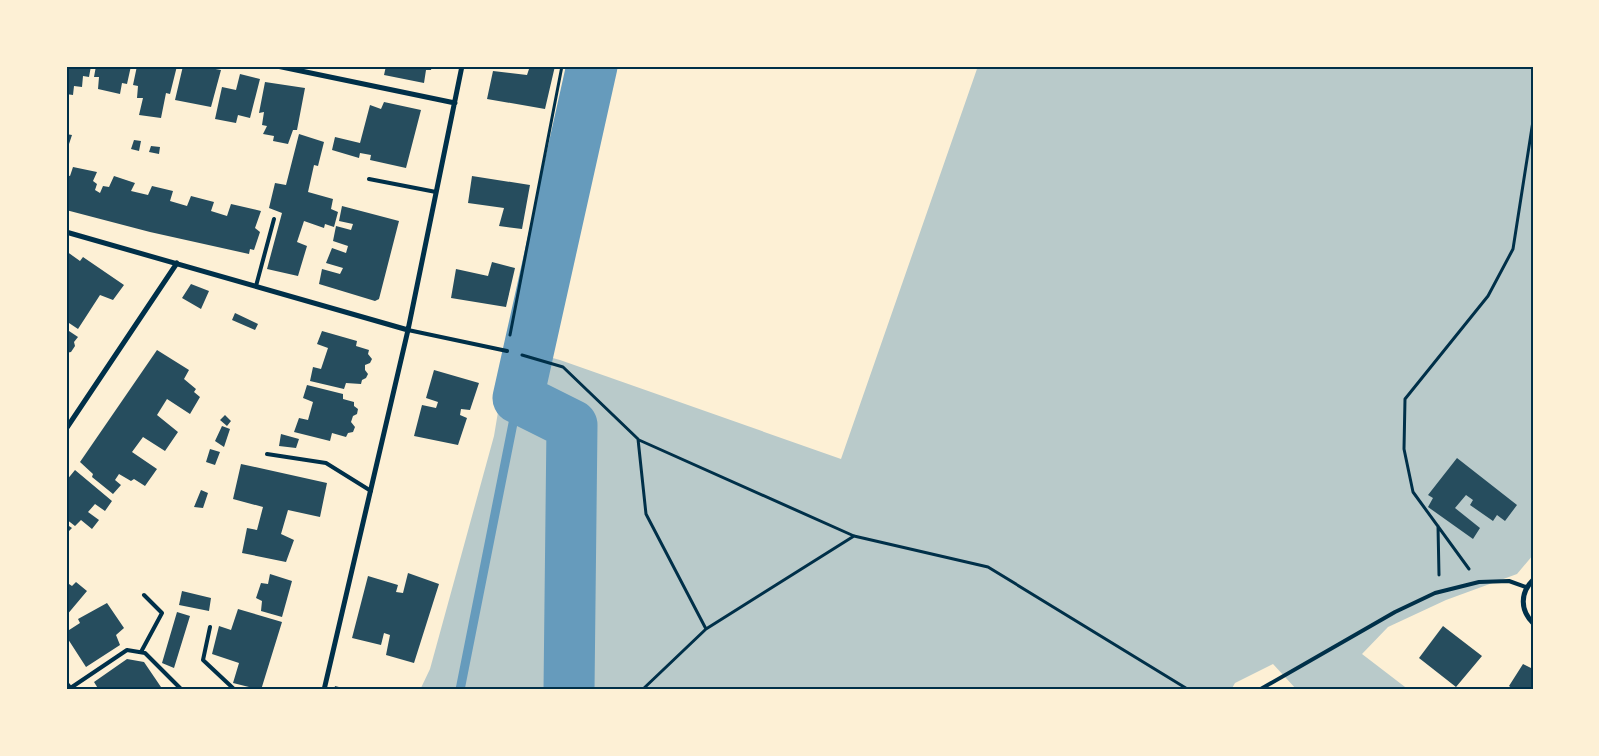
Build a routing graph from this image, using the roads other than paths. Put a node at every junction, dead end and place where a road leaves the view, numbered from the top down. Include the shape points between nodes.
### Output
1 (277, 66) edge
2 (462, 66) edge
3 (455, 103) junction
4 (369, 179) dead end
5 (436, 192) junction
6 (274, 219) dead end
7 (66, 232) edge
8 (177, 263) junction
9 (256, 286) junction
10 (408, 330) junction
11 (507, 351) road end
12 (67, 426) edge
13 (267, 454) dead end
14 (370, 491) junction
15 (1533, 580) edge
16 (1526, 587) junction
17 (144, 595) dead end
18 (1533, 624) edge
19 (210, 627) dead end
20 (141, 652) junction
21 (68, 689) edge
22 (182, 690) edge
23 (235, 690) edge
24 (324, 690) edge
25 (1259, 690) edge

1 - 3 street
2 - 3 street
3 - 5 street
4 - 5 lane
5 - 10 street
6 - 9 lane
7 - 8 street
8 - 9 street
8 - 12 street
9 - 10 street
10 - 11 lane
10 - 14 street
13 - 14 lane via 326,463
14 - 24 street
15 - 16 street
16 - 18 street via 1522,603 1526,617
16 - 25 lane via 1509,581 1479,582 1439,592 1395,612
17 - 20 lane via 162,613
19 - 23 lane via 203,660
20 - 21 lane via 127,650
20 - 22 lane

